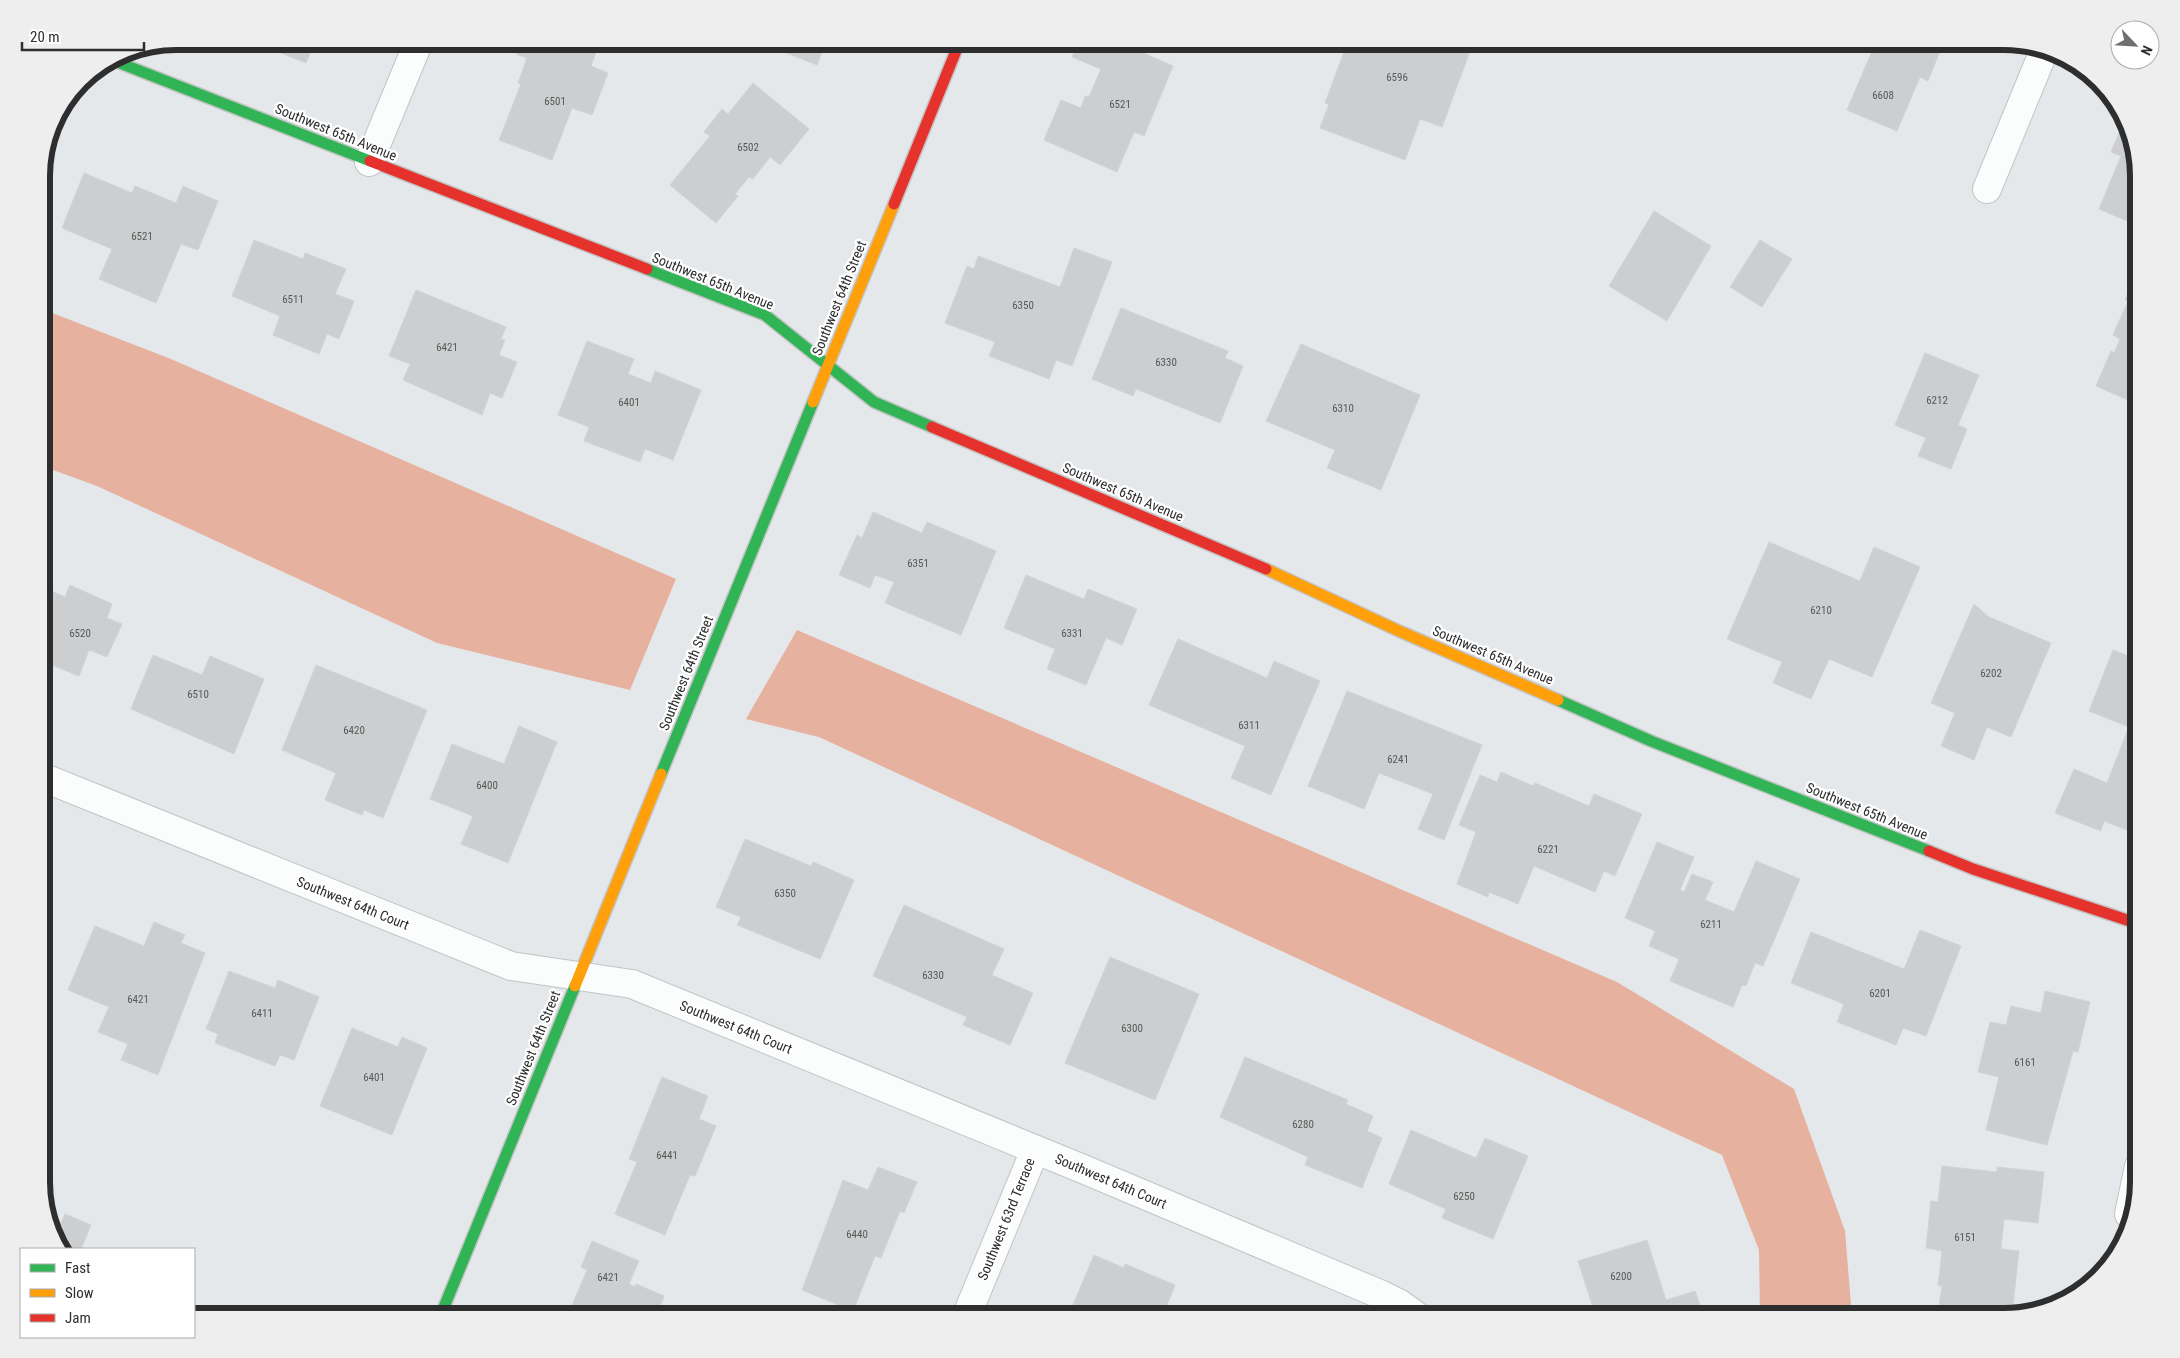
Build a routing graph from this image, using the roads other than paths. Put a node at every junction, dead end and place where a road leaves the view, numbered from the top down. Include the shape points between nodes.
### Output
1 (415, 50) edge
2 (956, 50) edge
3 (2042, 56) edge
4 (121, 63) edge
5 (369, 162) junction
6 (1987, 189) dead end
7 (828, 366) junction
8 (50, 780) edge
9 (2130, 921) edge
10 (578, 977) junction
11 (1035, 1150) junction
12 (444, 1308) edge
13 (970, 1308) edge
14 (1406, 1308) edge

1 - 5 street
2 - 7 street, Southwest 64th Street
3 - 6 street
4 - 5 street, Southwest 65th Avenue
5 - 7 street, Southwest 65th Avenue via 765,315
7 - 9 street, Southwest 65th Avenue via 874,402 1285,577 1399,631 1650,740 1965,866
7 - 10 street, Southwest 64th Street
8 - 10 street, Southwest 64th Court via 510,966
10 - 11 street, Southwest 64th Court via 632,984
10 - 12 street, Southwest 64th Street
11 - 13 street, Southwest 63rd Terrace
11 - 14 street, Southwest 64th Court via 1382,1295

